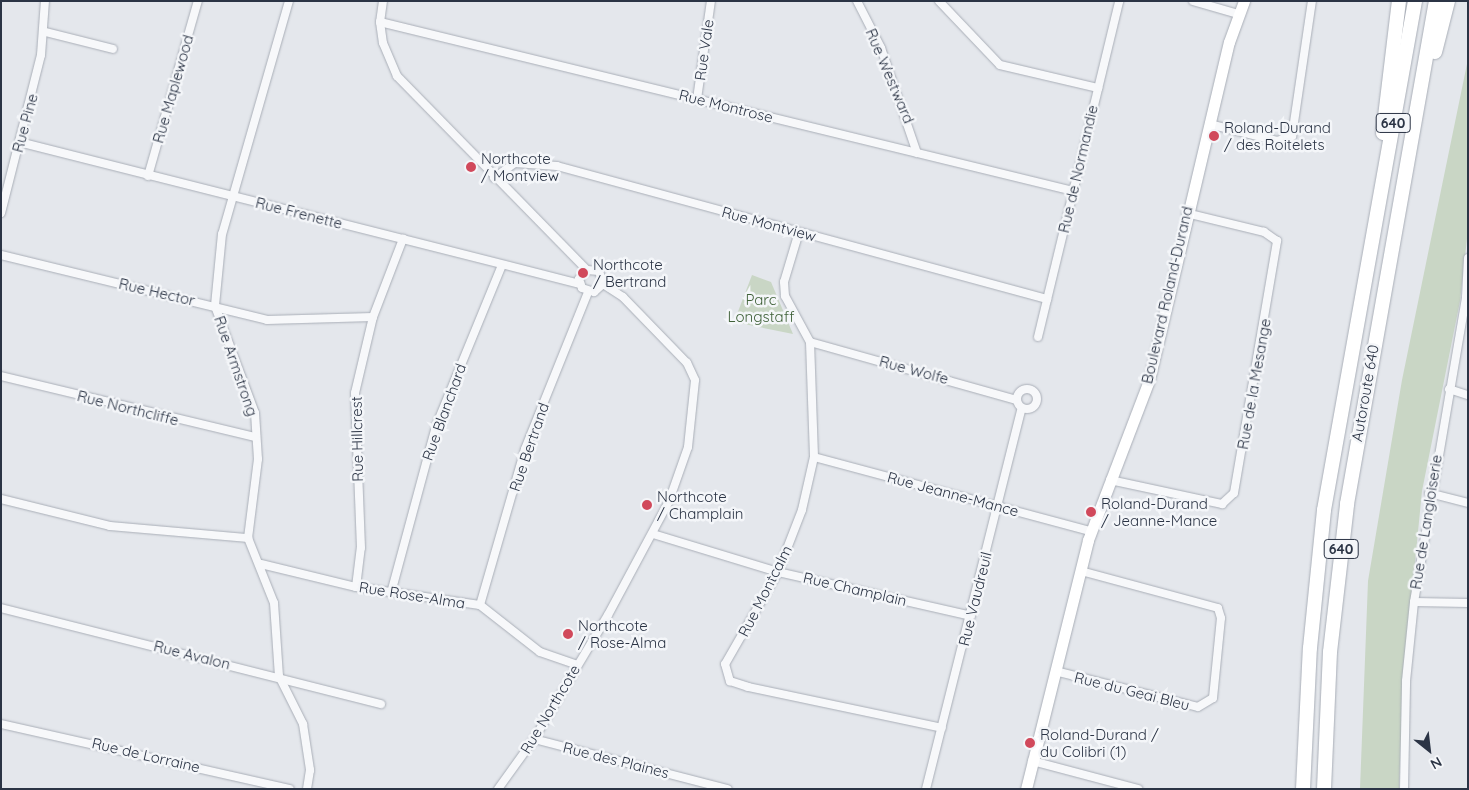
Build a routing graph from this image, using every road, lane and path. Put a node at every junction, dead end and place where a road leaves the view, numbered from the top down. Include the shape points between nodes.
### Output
1 (45, 1) edge
2 (198, 1) edge
3 (289, 1) edge
4 (383, 1) edge
5 (712, 1) edge
6 (857, 1) edge
7 (939, 1) edge
8 (1119, 1) edge
9 (1193, 1) edge
10 (1244, 1) edge
11 (1312, 1) edge
12 (1399, 1) edge
13 (1415, 1) edge
14 (1436, 1) edge
15 (1448, 1) edge
16 (1238, 14) junction
17 (380, 22) junction
18 (46, 32) junction
19 (113, 49) dead end
20 (1098, 88) junction
21 (697, 99) junction
22 (1209, 124) junction
23 (19, 142) junction
24 (917, 152) junction
25 (1408, 157) junction
26 (148, 176) junction
27 (494, 178) junction
28 (1073, 191) junction
29 (235, 198) junction
30 (1, 213) edge
31 (1186, 213) junction
32 (799, 232) junction
33 (403, 239) junction
34 (1371, 246) junction
35 (1, 255) edge
36 (1468, 258) edge
37 (502, 265) junction
38 (586, 270) junction
39 (580, 284) junction
40 (602, 284) junction
41 (588, 292) junction
42 (1467, 297) edge
43 (1047, 299) junction
44 (215, 306) junction
45 (373, 317) junction
46 (1038, 338) dead end
47 (810, 342) junction
48 (1, 376) edge
49 (1449, 389) junction
50 (1468, 395) edge
51 (1017, 400) junction
52 (1022, 408) junction
53 (256, 437) junction
54 (814, 457) junction
55 (1110, 480) junction
56 (1429, 493) junction
57 (1, 499) edge
58 (1468, 503) edge
59 (998, 506) junction
60 (1091, 531) junction
61 (653, 534) junction
62 (248, 538) junction
63 (261, 564) junction
64 (1081, 571) junction
65 (778, 572) junction
66 (356, 586) junction
67 (391, 593) junction
68 (1414, 602) junction
69 (1468, 603) edge
70 (480, 605) junction
71 (1, 608) edge
72 (971, 616) junction
73 (577, 665) junction
74 (1055, 672) junction
75 (279, 676) junction
76 (381, 704) dead end
77 (1, 724) edge
78 (942, 728) junction
79 (534, 739) junction
80 (1032, 761) junction
81 (1134, 788) edge
82 (290, 789) edge
83 (307, 789) edge
84 (498, 789) edge
85 (728, 789) edge
86 (926, 789) edge
87 (1026, 789) edge
88 (1303, 789) edge
89 (1324, 789) edge
90 (1404, 789) edge

1 - 18 street, Rue Pine
2 - 26 street, Rue Maplewood
3 - 29 street, Rue Armstrong
4 - 17 street, Rue Northcote
5 - 21 street, Rue Vale
6 - 24 street, Rue Westward via 881,48
7 - 20 street via 1000,65
8 - 20 street, Rue de Normandie
9 - 16 street
10 - 16 street, Boulevard Roland-Durand
11 - 22 street via 1292,136 1277,141
12 - 34 highway
13 - 34 highway, Autoroute 640 / 640
14 - 25 highway, Autoroute 640 / 640
15 - 25 highway
16 - 22 street, Boulevard Roland-Durand
17 - 21 street, Rue Montrose
17 - 27 street, Rue Northcote via 396,76
18 - 19 street
18 - 23 street, Rue Pine
20 - 28 street, Rue de Normandie
21 - 24 street, Rue Montrose
22 - 31 street, Boulevard Roland-Durand
23 - 26 street, Rue Frenette
23 - 30 street, Rue Pine
24 - 28 street, Rue Montrose
25 - 89 highway, Autoroute 640 / 640 via 1342,533 1330,652
26 - 29 street, Rue Frenette
27 - 32 street, Rue Montview via 515,163 557,166
27 - 38 street, Rue Northcote
28 - 43 street, Rue de Normandie
29 - 33 street, Rue Frenette
29 - 44 street, Rue Armstrong via 222,234
31 - 55 street, Boulevard Roland-Durand via 1149,380
31 - 55 street, Rue de la Mesange via 1264,232 1277,242 1234,494 1222,504
32 - 43 street, Rue Montview
32 - 47 street, Rue Montcalm via 784,282 785,296
33 - 37 street, Rue Frenette
33 - 45 street, Rue Hillcrest
34 - 88 highway, Autoroute 640 / 640 via 1317,568
35 - 44 street, Rue Hector
36 - 42 street, Rue de Langloiserie
37 - 39 street, Rue Frenette
37 - 67 street, Rue Blanchard via 436,426
38 - 39 street
38 - 40 street, Rue Northcote via 599,271
39 - 41 street
40 - 41 street
40 - 61 street, Rue Northcote via 671,342 695,380 688,447
41 - 70 street, Rue Bertrand via 525,449
42 - 49 street, Rue de Langloiserie
43 - 46 street, Rue de Normandie
44 - 45 street, Rue Hector via 267,320
44 - 53 street, Rue Armstrong via 255,413
45 - 66 street, Rue Hillcrest via 355,393 361,548
47 - 51 street, Rue Wolfe
47 - 54 street, Rue Montcalm
48 - 53 street, Rue Northcliffe
49 - 50 street
49 - 56 street, Rue de Langloiserie
51 - 52 street
51 - 52 street via 1024,390 1034,392 1034,407
52 - 59 street, Rue Vaudreuil
53 - 62 street, Rue Armstrong
54 - 59 street, Rue Jeanne-Mance
54 - 65 street, Rue Montcalm via 802,510
55 - 60 street, Boulevard Roland-Durand
56 - 58 street
56 - 68 street, Rue de Langloiserie
57 - 62 street via 110,526
59 - 60 street, Rue Jeanne-Mance
59 - 72 street, Rue Vaudreuil
60 - 64 street, Boulevard Roland-Durand
61 - 65 street, Rue Champlain
61 - 73 street, Rue Northcote
62 - 63 street
63 - 66 street, Rue Rose-Alma
63 - 75 street via 274,603
64 - 74 street, Boulevard Roland-Durand
64 - 74 street, Rue du Geai Bleu via 1218,608 1221,618 1214,698 1198,707
65 - 72 street, Rue Champlain
65 - 78 street, Rue Montcalm via 725,664 730,681
66 - 67 street, Rue Rose-Alma
67 - 70 street, Rue Rose-Alma
68 - 69 street
68 - 90 street, Rue de Langloiserie via 1406,681
70 - 73 street, Rue Rose-Alma via 540,652
71 - 75 street, Rue Avalon
72 - 78 street, Rue Vaudreuil
73 - 79 street, Rue Northcote
74 - 80 street, Boulevard Roland-Durand
75 - 76 street, Rue Avalon
75 - 83 street via 304,724 310,770
77 - 82 street, Rue de Lorraine
78 - 86 street, Rue Vaudreuil
79 - 84 street, Rue Northcote
79 - 85 street, Rue des Plaines
80 - 81 street
80 - 87 street, Boulevard Roland-Durand

